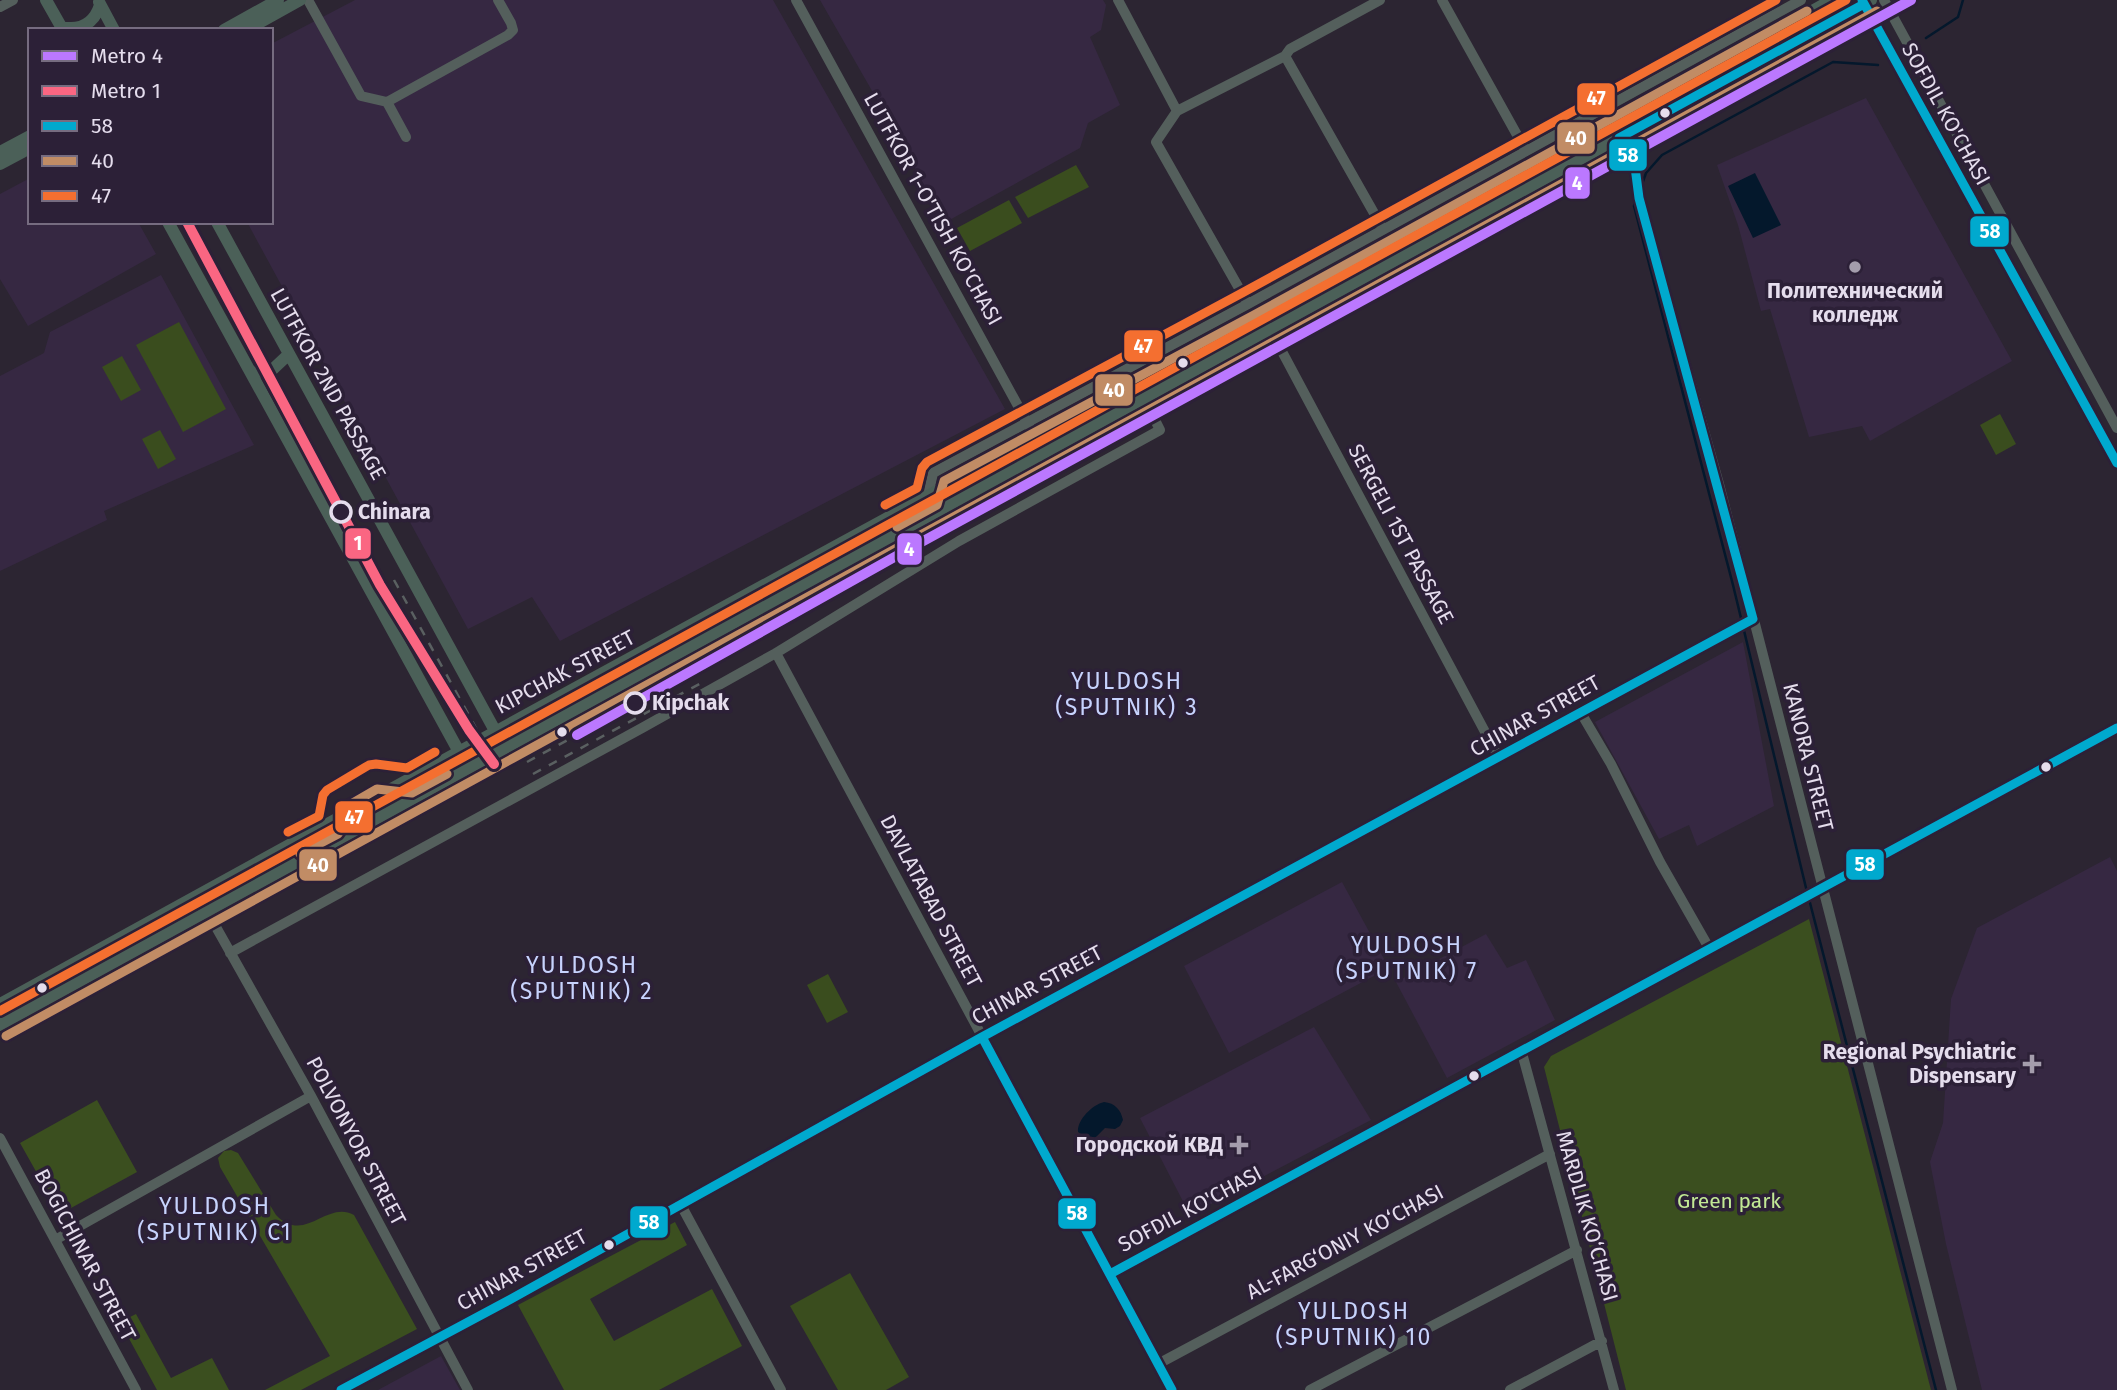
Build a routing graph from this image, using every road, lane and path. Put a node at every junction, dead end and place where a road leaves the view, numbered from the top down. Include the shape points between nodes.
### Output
1 (13, 0) edge
2 (46, 0) edge
3 (278, 0) edge
4 (300, 0) edge
5 (308, 0) edge
6 (498, 0) edge
7 (796, 0) edge
8 (1118, 0) edge
9 (1380, 0) edge
10 (1442, 0) edge
11 (1801, 0) edge
12 (1832, 0) edge
13 (1884, 0) edge
14 (1865, 1) edge
15 (99, 3) edge
16 (0, 7) edge
17 (61, 28) edge
18 (77, 28) edge
19 (113, 28) edge
20 (229, 28) edge
21 (250, 28) edge
22 (1903, 35) junction
23 (1886, 45) junction
24 (1284, 56) junction
25 (387, 102) junction
26 (1646, 102) junction
27 (1177, 111) junction
28 (1655, 118) junction
29 (28, 137) edge
30 (406, 137) dead end
31 (1619, 138) junction
32 (28, 149) edge
33 (1526, 151) junction
34 (0, 152) edge
35 (0, 164) edge
36 (169, 224) edge
37 (219, 224) edge
38 (1383, 229) junction
39 (1248, 304) junction
40 (2053, 311) junction
41 (2038, 320) junction
42 (1270, 329) junction
43 (289, 354) junction
44 (1166, 365) junction
45 (251, 373) junction
46 (1175, 381) junction
47 (1143, 398) junction
48 (1027, 422) junction
49 (2117, 428) edge
50 (1035, 437) junction
51 (2117, 463) edge
52 (928, 496) junction
53 (937, 511) junction
54 (1746, 623) junction
55 (665, 640) junction
56 (776, 653) junction
57 (674, 656) junction
58 (1581, 713) junction
59 (2117, 728) edge
60 (496, 732) junction
61 (505, 748) junction
62 (460, 752) junction
63 (1499, 758) junction
64 (469, 768) junction
65 (220, 884) junction
66 (1821, 887) junction
67 (229, 900) junction
68 (207, 911) junction
69 (1709, 948) junction
70 (230, 953) junction
71 (0, 1004) edge
72 (0, 1025) edge
73 (982, 1037) junction
74 (1522, 1053) junction
75 (311, 1096) junction
76 (0, 1138) edge
77 (1550, 1154) junction
78 (681, 1205) junction
79 (55, 1240) junction
80 (1577, 1250) junction
81 (1110, 1274) junction
82 (439, 1337) junction
83 (1602, 1341) junction
84 (1157, 1364) junction
85 (136, 1390) edge
86 (341, 1390) edge
87 (468, 1390) edge
88 (781, 1390) edge
89 (1171, 1390) edge
90 (1310, 1390) edge
91 (1510, 1390) edge
92 (1614, 1390) edge
93 (1952, 1390) edge

1 - 16 street
2 - 17 main road
3 - 20 main road
4 - 21 main road
5 - 25 street via 361,96
6 - 25 street via 513,30 508,35
7 - 48 street, LUTFKOR 1-O'TISH KO'CHASI
8 - 27 street
9 - 24 street
10 - 33 street
11 - 33 street
12 - 26 main road, KIPCHAK STREET
13 - 22 street, SOFDIL KO'CHASI
14 - 23 street, SOFDIL KO'CHASI
14 - 28 main road, KIPCHAK STREET
15 - 18 main road via 95,17
15 - 19 main road
22 - 23 street
22 - 40 street, SOFDIL KO'CHASI
23 - 41 street, SOFDIL KO'CHASI
24 - 27 street
24 - 38 street
25 - 30 street
26 - 28 main road
26 - 44 main road, KIPCHAK STREET
27 - 39 street via 1156,142
28 - 31 main road, KIPCHAK STREET
29 - 34 main road
31 - 42 main road, KIPCHAK STREET
31 - 54 street, KANORA STREET via 1635,167
32 - 35 main road
33 - 38 street
36 - 45 main road
37 - 43 main road, LUTFKOR 2ND PASSAGE
38 - 39 street
39 - 48 street
40 - 41 street
40 - 49 street, SOFDIL KO'CHASI
41 - 51 street, SOFDIL KO'CHASI
42 - 46 main road, KIPCHAK STREET
42 - 63 street, SERGELI 1ST PASSAGE
43 - 45 main road via 272,370
43 - 60 main road, LUTFKOR 2ND PASSAGE
44 - 46 main road
44 - 50 main road, KIPCHAK STREET
45 - 62 main road
46 - 47 main road, KIPCHAK STREET
47 - 53 main road, KIPCHAK STREET
47 - 56 street via 1160,430 959,541
48 - 50 street, LUTFKOR 1-O'TISH KO'CHASI
48 - 52 street via 933,473
50 - 52 main road, KIPCHAK STREET
52 - 53 main road
52 - 55 main road, KIPCHAK STREET
53 - 57 main road, KIPCHAK STREET
54 - 58 street, CHINAR STREET
54 - 66 street, KANORA STREET
55 - 57 main road
55 - 60 main road, KIPCHAK STREET
56 - 70 street
56 - 73 street, DAVLATABAD STREET
57 - 61 main road, KIPCHAK STREET
58 - 63 street, CHINAR STREET
58 - 69 street
59 - 66 street
60 - 61 main road, LUTFKOR 2ND PASSAGE
60 - 62 main road, KIPCHAK STREET
61 - 64 main road, KIPCHAK STREET
62 - 64 main road
62 - 65 main road, KIPCHAK STREET
63 - 73 street, CHINAR STREET
64 - 67 main road, KIPCHAK STREET
65 - 67 main road
65 - 71 main road, KIPCHAK STREET
66 - 69 street, SOFDIL KO'CHASI
66 - 93 street, KANORA STREET
67 - 68 main road, KIPCHAK STREET
68 - 70 street, POLVONYOR STREET
68 - 72 main road, KIPCHAK STREET
69 - 74 street, SOFDIL KO'CHASI
70 - 75 street, POLVONYOR STREET
73 - 78 street, CHINAR STREET
73 - 81 street, DAVLATABAD STREET
74 - 77 street, MARDLIK KO‘CHASI
74 - 81 street, SOFDIL KO'CHASI
75 - 79 street
75 - 82 street, POLVONYOR STREET
76 - 79 street, BOGICHINAR STREET
77 - 80 street, MARDLIK KO‘CHASI
77 - 84 street, AL-FARG‘ONIY KO‘CHASI
78 - 82 street, CHINAR STREET
78 - 88 street
79 - 85 street, BOGICHINAR STREET
80 - 83 street, MARDLIK KO‘CHASI
80 - 90 street
81 - 84 street, DAVLATABAD STREET
82 - 86 street, CHINAR STREET
82 - 87 street, POLVONYOR STREET
83 - 91 street
83 - 92 street, MARDLIK KO‘CHASI
84 - 89 street, DAVLATABAD STREET

